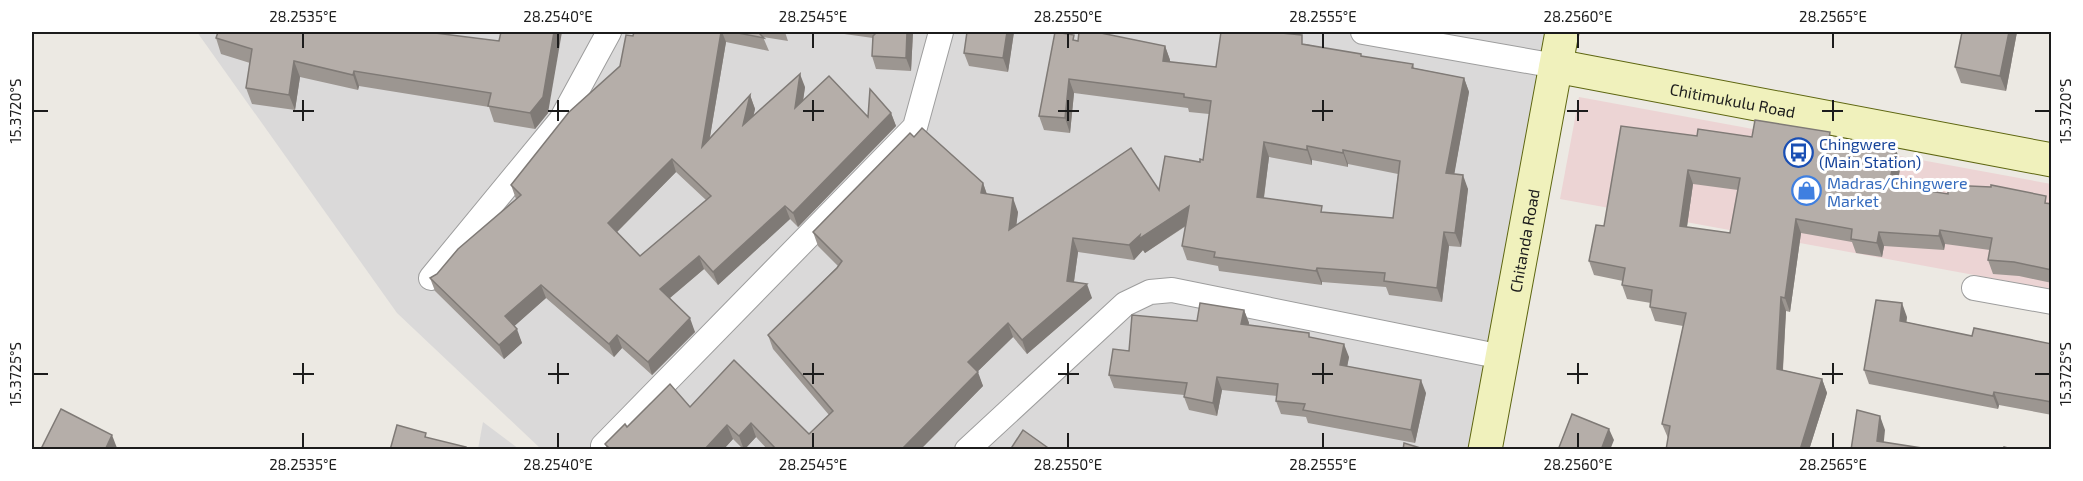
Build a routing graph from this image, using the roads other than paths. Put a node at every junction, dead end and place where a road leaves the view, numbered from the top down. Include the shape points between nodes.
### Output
1 (609, 32) edge
2 (941, 32) edge
3 (1364, 32) edge
4 (1562, 32) edge
5 (1556, 66) junction
6 (2052, 160) edge
7 (431, 278) edge
8 (1974, 288) dead end
9 (2052, 302) edge
10 (1502, 357) junction
11 (603, 446) edge
12 (967, 450) edge
13 (1485, 450) edge

1 - 7 street via 561,120
2 - 11 street via 915,127
3 - 5 street
4 - 5 street, Chitanda Road
5 - 6 street, Chitimukulu Road
5 - 10 street, Chitanda Road
8 - 9 street
10 - 12 street via 1172,290 1150,292 1125,304
10 - 13 street, Chitanda Road

